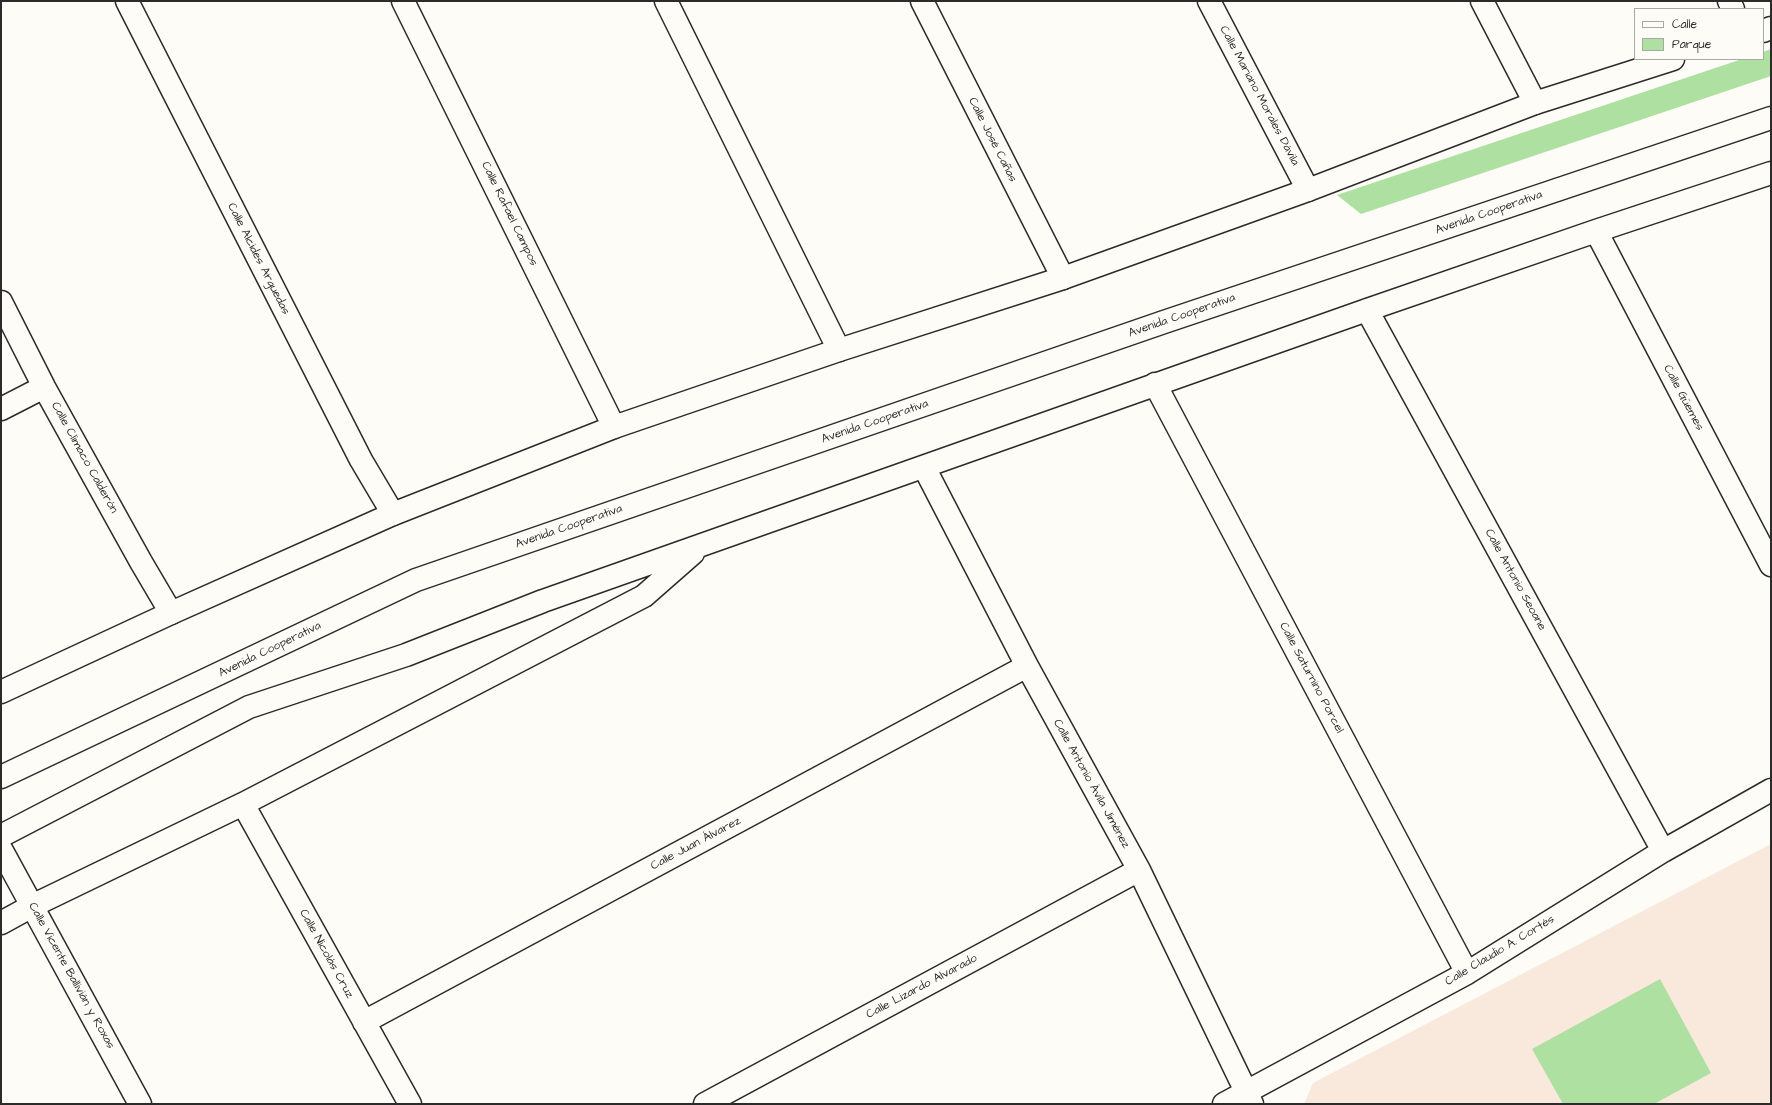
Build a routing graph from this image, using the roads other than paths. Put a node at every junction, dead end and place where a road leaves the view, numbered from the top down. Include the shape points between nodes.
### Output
1 (127, 1) edge
2 (403, 1) edge
3 (666, 1) edge
4 (922, 1) edge
5 (1209, 1) edge
6 (1482, 1) edge
7 (1670, 60) edge
8 (1535, 103) junction
9 (1771, 118) edge
10 (1771, 173) edge
11 (1308, 190) junction
12 (1596, 231) junction
13 (1063, 278) junction
14 (1, 302) edge
15 (1367, 310) junction
16 (839, 350) junction
17 (1156, 384) junction
18 (44, 387) junction
19 (1, 409) edge
20 (614, 427) junction
21 (924, 467) junction
22 (393, 514) junction
23 (701, 545) junction
24 (1771, 566) edge
25 (171, 613) junction
26 (1027, 666) junction
27 (1, 692) edge
28 (1, 777) edge
29 (1771, 790) edge
30 (243, 804) junction
31 (1, 836) edge
32 (1, 849) edge
33 (1663, 851) junction
34 (1139, 870) junction
35 (32, 906) junction
36 (1, 923) edge
37 (1467, 972) junction
38 (364, 1022) junction
39 (1249, 1098) edge
40 (140, 1104) edge
41 (410, 1104) edge
42 (705, 1104) edge
43 (1224, 1104) edge

1 - 22 street, Calle Alcides Arguedas via 361,460
2 - 20 street, Calle Rafael Campos
3 - 16 street
4 - 13 street, Calle José Cañas
5 - 11 street, Calle Mariano Morales Dávila
6 - 8 street
7 - 8 street
8 - 11 street
9 - 28 street, Avenida Cooperativa via 1164,322 416,580
10 - 12 street
11 - 13 street
12 - 15 street
12 - 24 street, Calle Güemes
13 - 16 street
14 - 18 street, Calle Climaco Calderón
15 - 17 street
15 - 33 street, Calle Antonio Seoane
16 - 20 street
17 - 21 street
17 - 37 street, Calle Saturnino Porcel
18 - 19 street
18 - 25 street, Calle Climaco Calderón
20 - 22 street
21 - 23 street
21 - 26 street, Calle Antonio Ávila Jiménez
22 - 25 street
23 - 30 street via 644,596
23 - 31 street via 543,601 406,655 249,707
25 - 27 street
26 - 34 street, Calle Antonio Ávila Jiménez
26 - 38 street, Calle Juan Álvarez
29 - 33 street, Calle Claudio A. Cortés
30 - 35 street
30 - 38 street, Calle Nicolás Cruz
32 - 35 street, Calle Vicente Ballivián y Roxas
33 - 37 street, Calle Claudio A. Cortés
34 - 39 street, Calle Antonio Ávila Jiménez
34 - 42 street, Calle Lizardo Alvarado
35 - 36 street
35 - 40 street, Calle Vicente Ballivián y Roxas
37 - 39 street, Calle Claudio A. Cortés
38 - 41 street, Calle Nicolás Cruz
39 - 43 street, Calle Claudio A. Cortés

